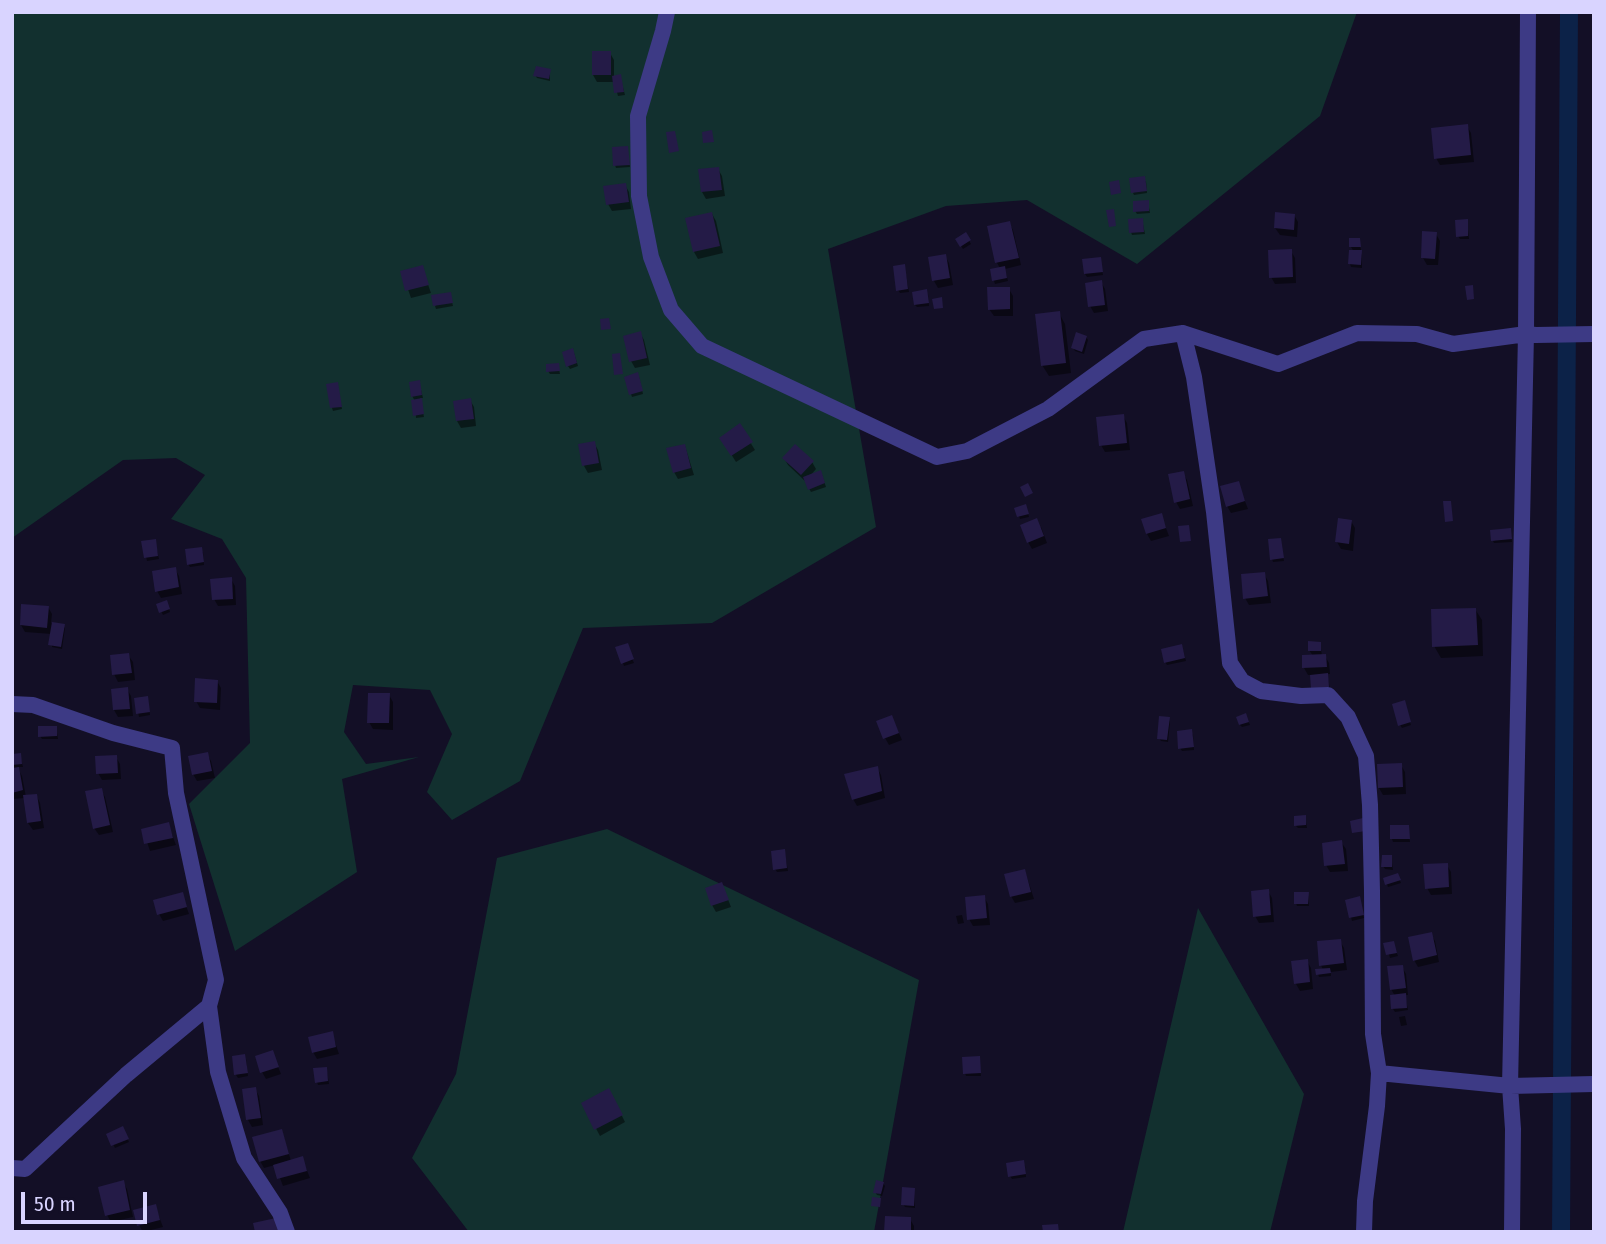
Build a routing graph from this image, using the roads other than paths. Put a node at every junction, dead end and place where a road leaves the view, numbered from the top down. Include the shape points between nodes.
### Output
1 (667, 12) edge
2 (1528, 12) edge
3 (1183, 333) junction
4 (1594, 334) edge
5 (1531, 335) junction
6 (12, 704) edge
7 (209, 1006) junction
8 (1379, 1073) junction
9 (1594, 1084) edge
10 (1510, 1086) junction
11 (12, 1168) edge
12 (287, 1232) edge
13 (1364, 1232) edge
14 (1512, 1232) edge

1 - 3 street via 638,116 639,196 651,257 671,310 702,346 937,457 967,451 1048,409 1144,339
2 - 5 street
3 - 5 street via 1278,364 1357,333 1417,334 1453,344
3 - 8 street via 1214,512 1230,663 1242,681 1261,691 1328,695 1348,717 1366,756 1373,1034
4 - 5 street
5 - 10 street
6 - 7 street via 33,705 172,748 176,793 216,980
7 - 11 street via 25,1169
7 - 12 street via 218,1072 244,1158
8 - 10 street
8 - 13 street
9 - 10 street
10 - 14 street

